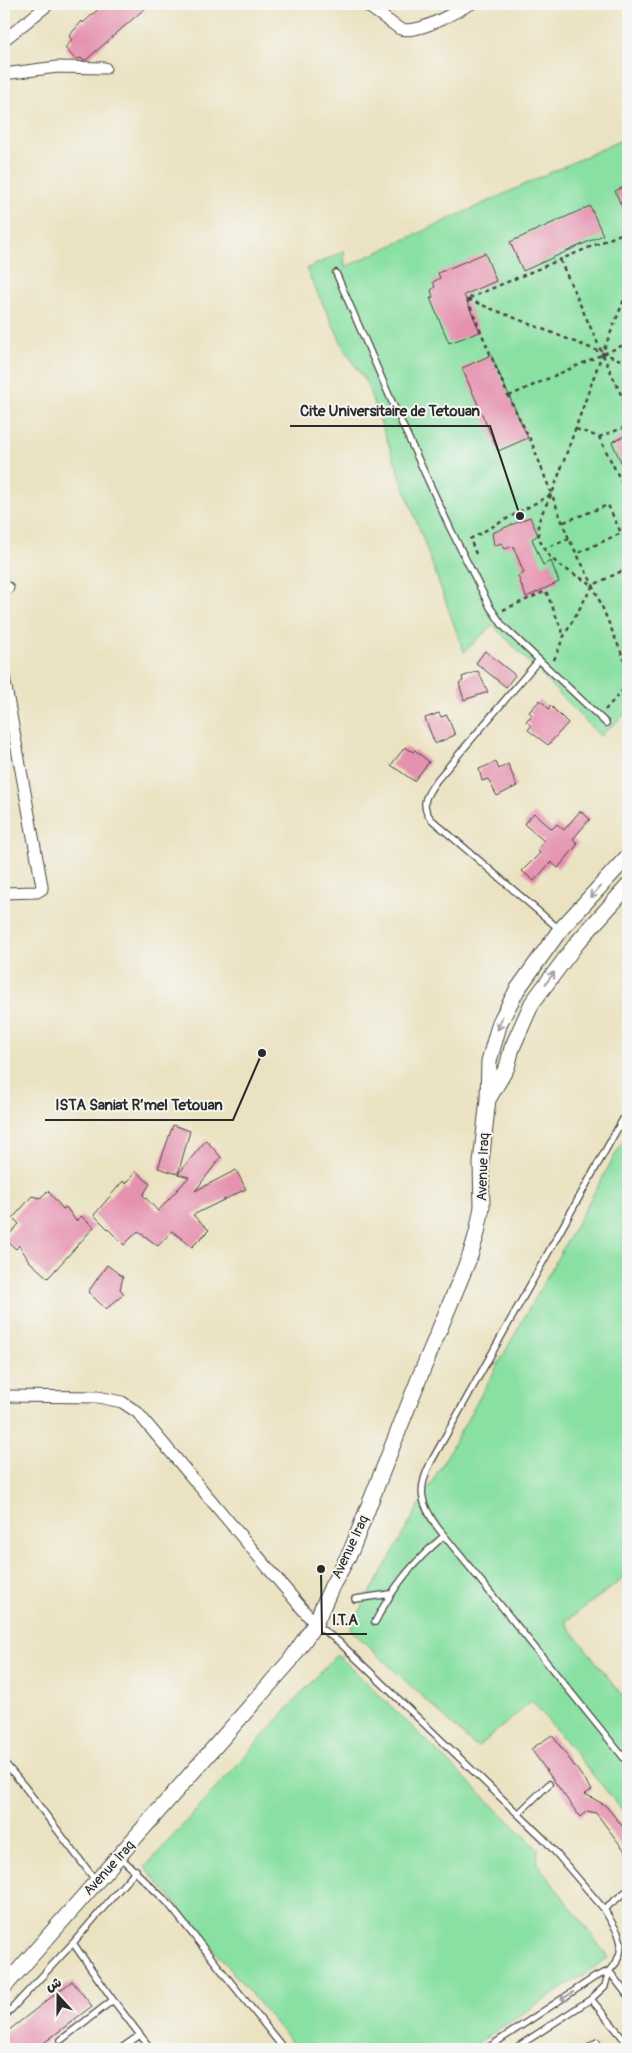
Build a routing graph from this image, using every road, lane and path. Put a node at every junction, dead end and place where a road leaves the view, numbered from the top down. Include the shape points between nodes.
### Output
1 (49, 4) edge
2 (365, 4) edge
3 (387, 4) edge
4 (470, 4) edge
5 (379, 14) junction
6 (4, 40) edge
7 (105, 68) dead end
8 (4, 74) edge
9 (628, 231) edge
10 (560, 260) junction
11 (336, 273) dead end
12 (628, 290) edge
13 (467, 300) junction
14 (628, 343) edge
15 (602, 354) junction
16 (628, 363) edge
17 (508, 396) junction
18 (628, 410) edge
19 (628, 426) edge
20 (576, 429) junction
21 (599, 437) junction
22 (625, 489) dead end
23 (552, 494) junction
24 (563, 522) junction
25 (569, 539) junction
26 (543, 549) junction
27 (576, 554) junction
28 (478, 558) dead end
29 (628, 568) edge
30 (593, 585) junction
31 (500, 612) dead end
32 (564, 636) junction
33 (548, 653) dead end
34 (554, 658) junction
35 (538, 661) junction
36 (628, 669) edge
37 (549, 671) junction
38 (4, 677) edge
39 (628, 684) edge
40 (599, 717) junction
41 (606, 723) dead end
42 (9, 732) edge
43 (628, 856) edge
44 (628, 886) edge
45 (4, 893) edge
46 (560, 930) junction
47 (488, 1099) junction
48 (628, 1110) edge
49 (4, 1396) edge
50 (444, 1536) junction
51 (390, 1594) junction
52 (355, 1599) dead end
53 (375, 1622) dead end
54 (316, 1624) junction
55 (4, 1762) edge
56 (628, 1763) edge
57 (549, 1784) dead end
58 (518, 1814) junction
59 (120, 1856) junction
60 (136, 1870) junction
61 (97, 1882) junction
62 (628, 1890) edge
63 (604, 1908) junction
64 (73, 1943) junction
65 (609, 1971) junction
66 (4, 1987) edge
67 (628, 1996) edge
68 (591, 1999) junction
69 (112, 2000) junction
70 (4, 2017) edge
71 (140, 2035) junction
72 (61, 2040) dead end
73 (597, 2042) dead end
74 (627, 2047) edge
75 (120, 2049) edge
76 (151, 2049) edge
77 (284, 2049) edge
78 (486, 2049) edge
79 (514, 2049) edge
80 (587, 2049) edge

1 - 6 street
2 - 5 street
3 - 5 street
4 - 5 street via 412,30 400,29
7 - 8 street via 57,68
9 - 10 path
10 - 13 path
10 - 15 path
11 - 35 lane via 473,576 499,621
12 - 15 path
13 - 15 path
13 - 17 path
14 - 15 path
15 - 16 path
15 - 17 path
15 - 18 path
15 - 20 path
17 - 23 path via 531,441
19 - 21 path
20 - 21 path
20 - 23 path
21 - 22 path
23 - 24 path
23 - 26 path via 538,526
23 - 28 path via 470,540
24 - 25 path
24 - 27 path via 608,505 621,533
25 - 26 path
25 - 27 path
26 - 30 path via 556,563
27 - 30 path
29 - 30 path
30 - 32 path
30 - 36 path
31 - 32 path via 546,591
32 - 34 path
33 - 34 path
34 - 37 path
35 - 37 lane
35 - 46 lane via 437,780 424,800 424,807 431,819
37 - 40 lane
38 - 42 street
39 - 40 path
40 - 41 lane
42 - 45 street via 42,889
43 -> 46 street, Avenue Iraq
47 -> 44 street, Avenue Iraq via 507,1067 532,1004 577,943
46 -> 47 street, Avenue Iraq via 517,990 500,1022 489,1061
47 - 54 street, Avenue Iraq via 481,1163 482,1207 470,1256 351,1551
48 - 50 lane via 425,1474 421,1488 423,1502
49 - 54 street via 98,1396 122,1402 137,1412
50 - 51 lane via 412,1564
50 - 56 lane
51 - 52 lane
51 - 53 lane
54 - 58 lane via 339,1642
54 - 59 street, Avenue Iraq via 290,1661
55 - 61 lane
57 - 58 lane
58 - 63 lane
59 - 60 lane
59 - 61 street, Avenue Iraq
60 - 64 lane
60 - 77 lane via 167,1902
61 - 66 street, Avenue Iraq
62 - 63 lane
63 - 65 lane via 620,1943 620,1953
64 - 69 lane
64 - 70 lane
65 - 67 lane
65 - 68 lane via 605,1986
65 -> 78 lane
68 - 74 lane
68 - 79 lane
69 - 71 lane
69 - 72 lane
71 - 75 lane
71 - 76 lane
73 - 80 lane

